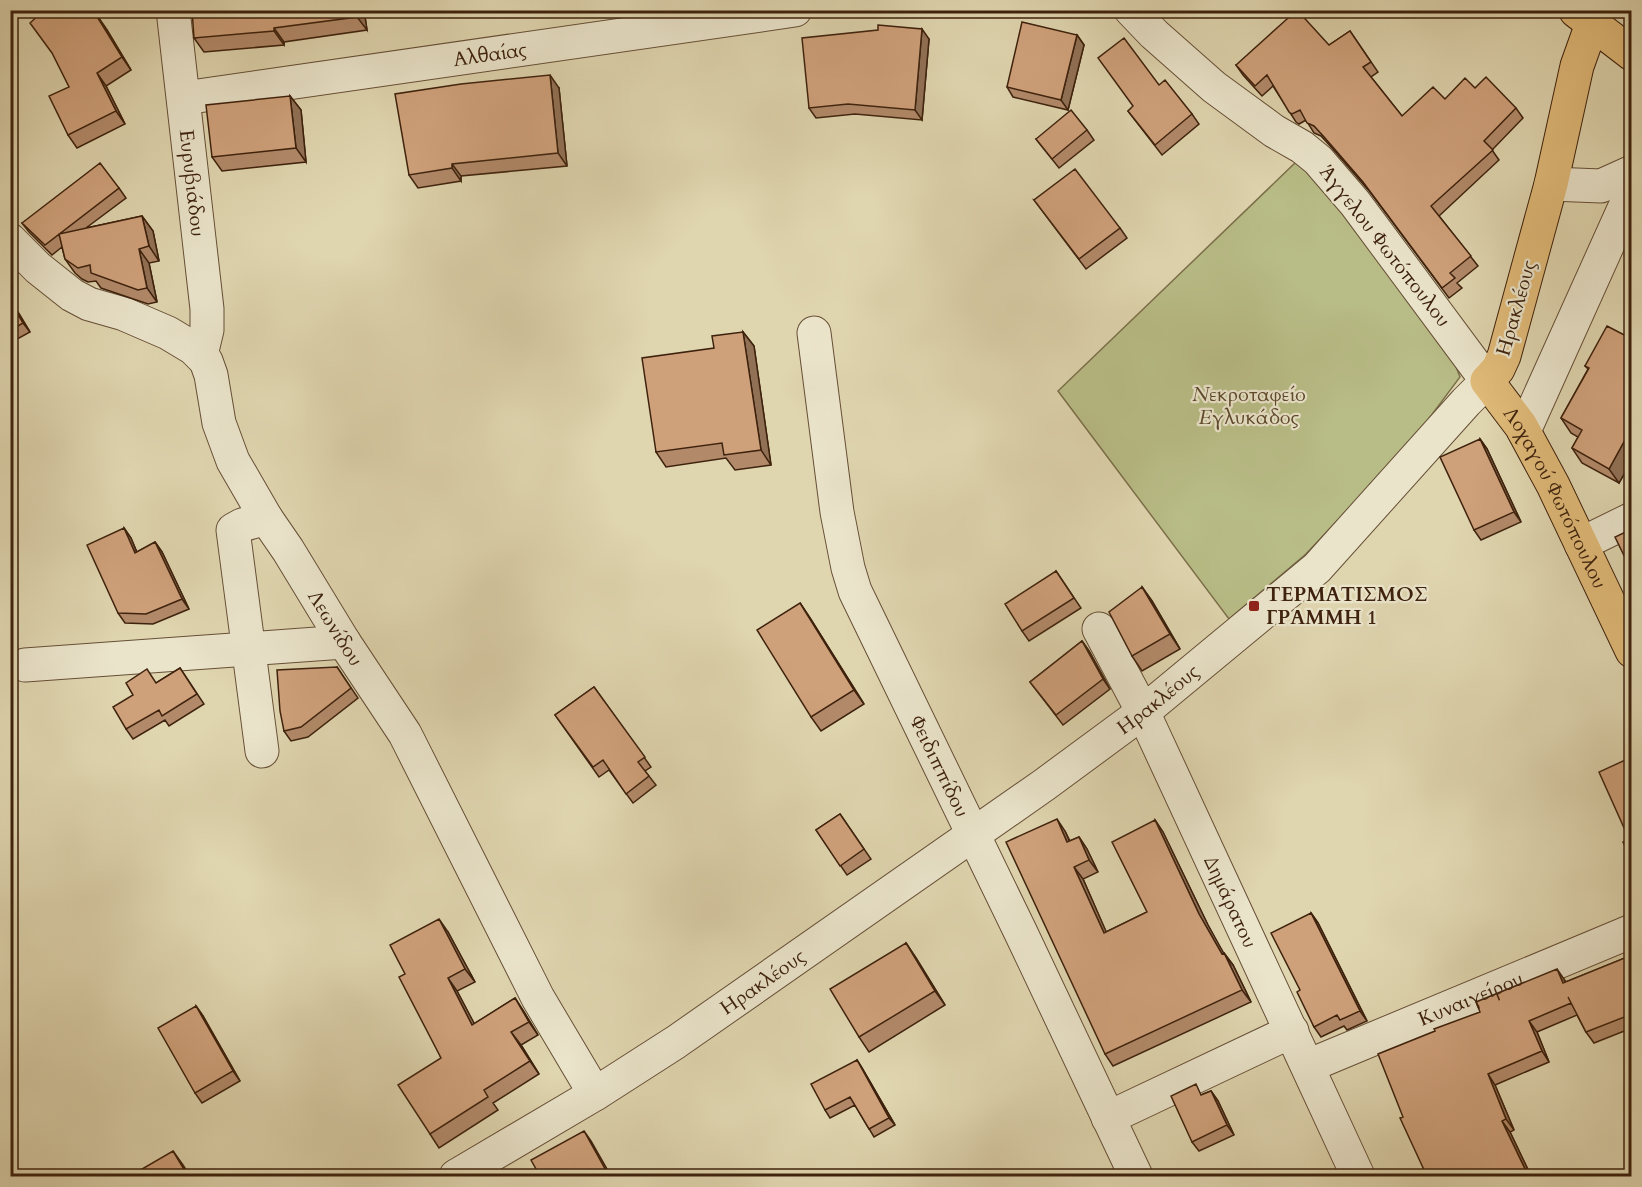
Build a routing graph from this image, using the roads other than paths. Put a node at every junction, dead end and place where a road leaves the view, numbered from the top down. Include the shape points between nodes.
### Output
1 (173, 10) edge
2 (1131, 10) edge
3 (780, 12) edge
4 (1588, 15) edge
5 (1632, 54) edge
6 (184, 98) junction
7 (1632, 172) edge
8 (1551, 184) junction
9 (1632, 191) edge
10 (10, 240) edge
11 (814, 333) dead end
12 (201, 356) junction
13 (1487, 381) junction
14 (1524, 431) junction
15 (266, 518) junction
16 (1632, 519) edge
17 (1581, 544) junction
18 (1099, 629) dead end
19 (344, 642) junction
20 (249, 648) junction
21 (1632, 651) edge
22 (25, 665) dead end
23 (1143, 712) junction
24 (262, 751) dead end
25 (973, 835) junction
26 (1632, 931) edge
27 (1292, 1031) junction
28 (1308, 1066) junction
29 (595, 1094) junction
30 (1108, 1118) junction
31 (494, 1167) edge
32 (456, 1176) edge
33 (1136, 1176) edge
34 (1358, 1176) edge

1 - 6 street, Ευρυβιάδου
2 - 13 street, Άγγελου Φωτόπουλου via 1214,87 1318,160 1355,203
3 - 6 street, Αλθαίας
4 - 5 main road
4 - 8 main road, Ηρακλέους
6 - 12 street, Ευρυβιάδου via 207,309
7 - 8 street via 1601,186
8 - 13 main road, Ηρακλέους via 1504,356
9 - 14 street
10 - 12 street via 72,295 168,333
11 - 25 street, Φειδιππίδου via 837,512 855,591
12 - 15 street, Λεωνίδου via 209,367 225,443
13 - 14 main road, Λοχαγού Φωτόπουλου
13 - 23 street, Ηρακλέους via 1317,568
14 - 17 main road, Λοχαγού Φωτόπουλου
15 - 19 street, Λεωνίδου
15 - 20 street via 232,530
16 - 17 street
17 - 21 main road, Λοχαγού Φωτόπουλου
18 - 23 street, Δημάρατου
19 - 20 street
19 - 29 street, Λεωνίδου via 405,734 538,998
20 - 22 street
20 - 24 street
23 - 25 street, Ηρακλέους
23 - 27 street, Δημάρατου
25 - 29 street, Ηρακλέους
25 - 30 street, Φειδιππίδου
26 - 28 street, Κυναιγείρου
27 - 28 street, Δημάρατου
27 - 30 street
28 - 34 street, Δημάρατου
29 - 31 street, Ηρακλέους
30 - 33 street, Φειδιππίδου
31 - 32 street, Ηρακλέους

